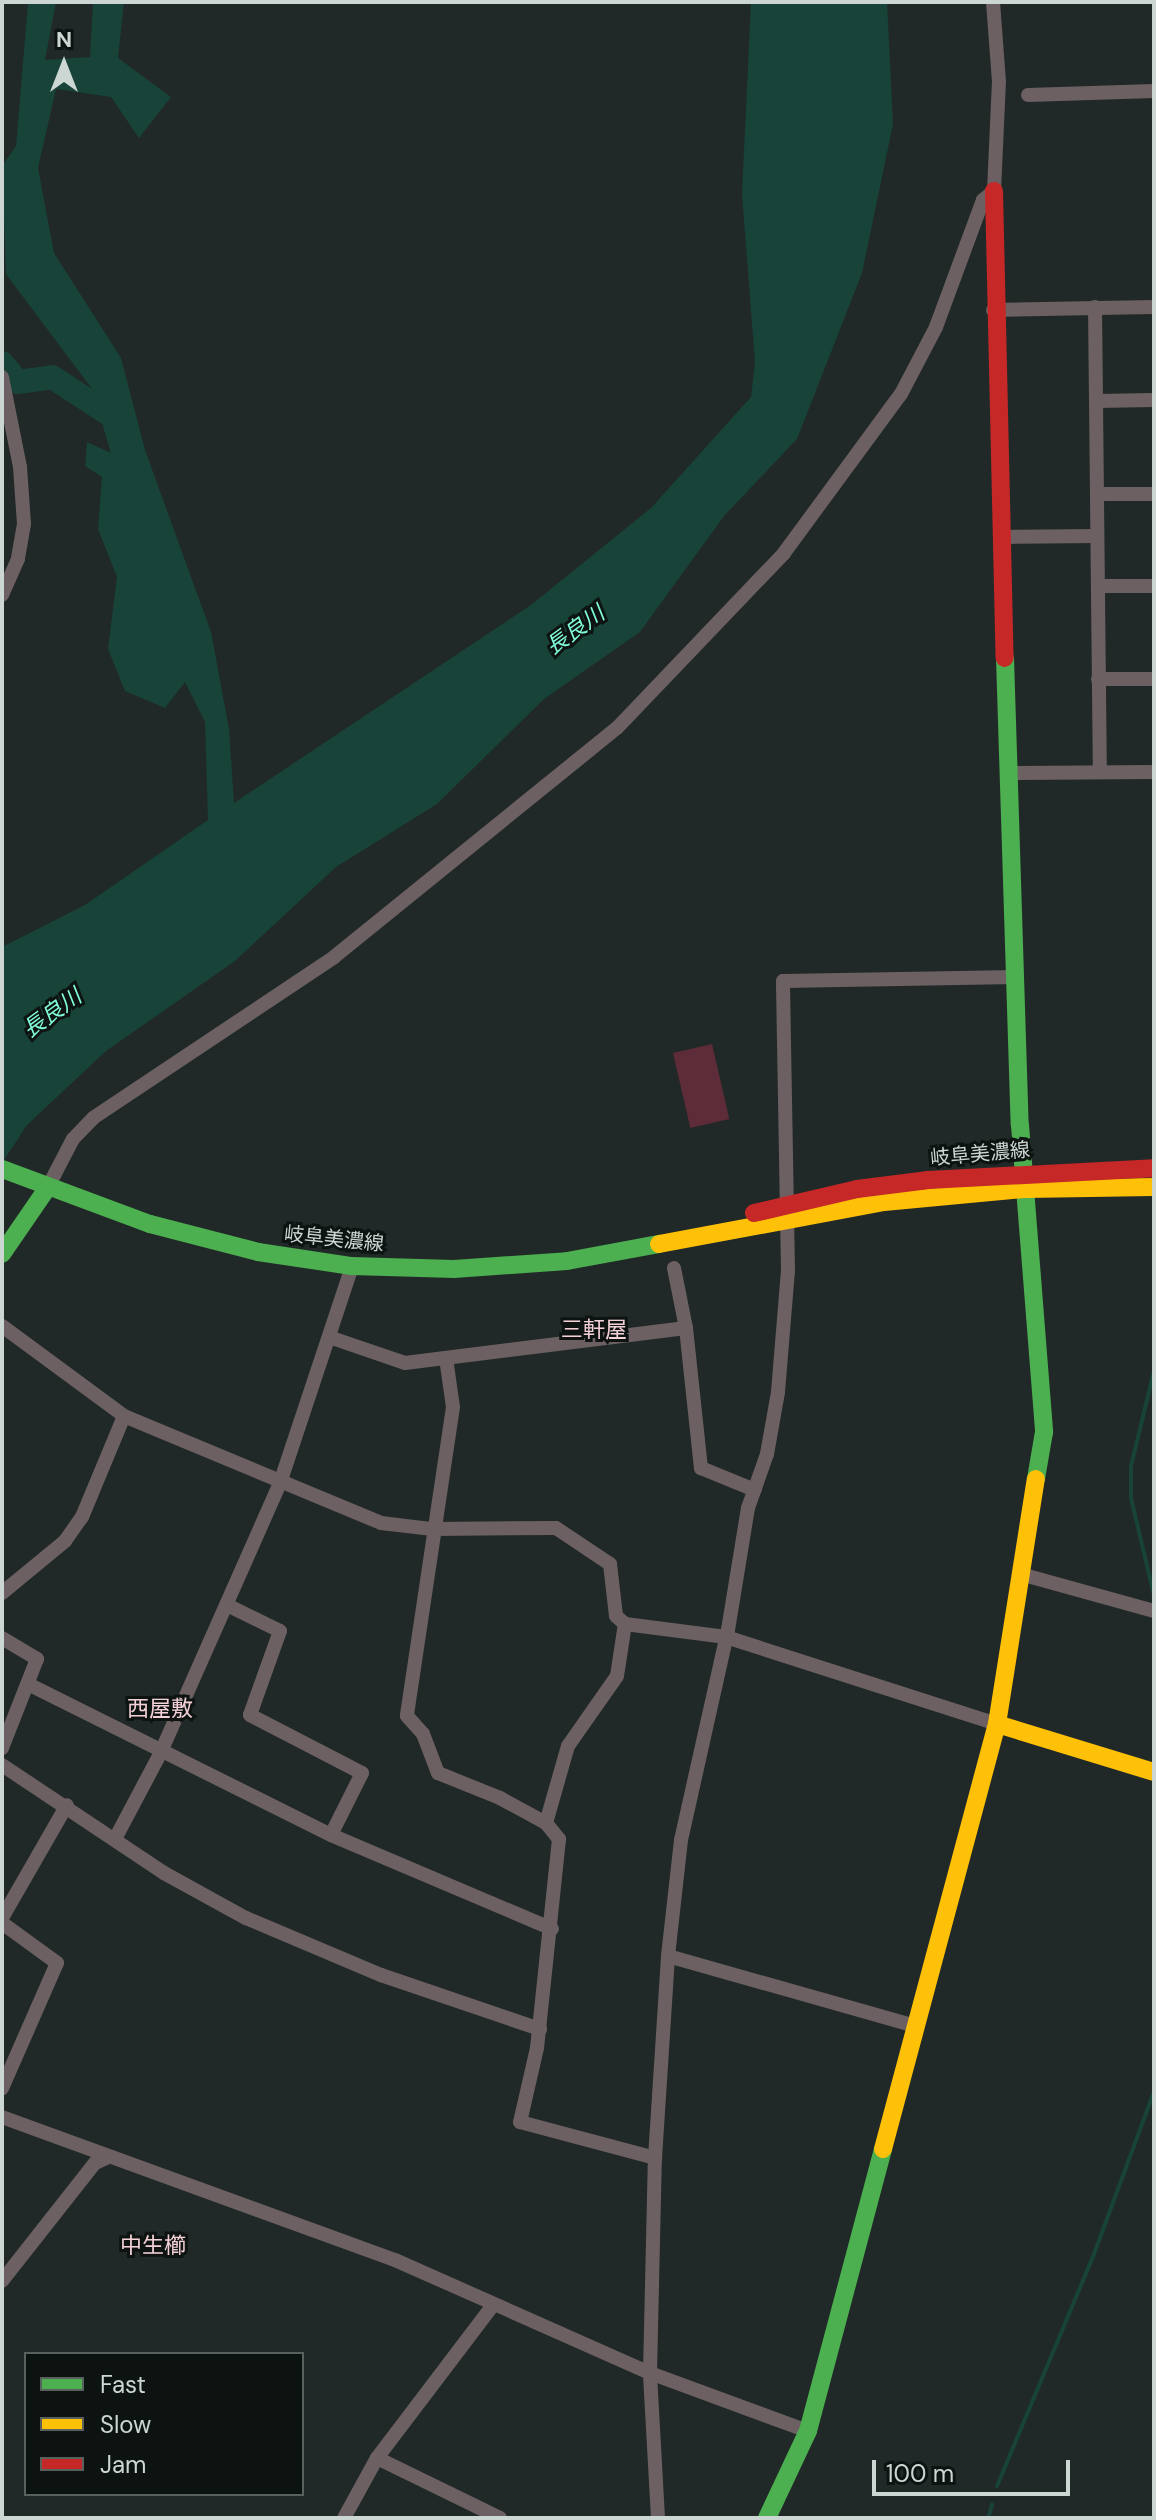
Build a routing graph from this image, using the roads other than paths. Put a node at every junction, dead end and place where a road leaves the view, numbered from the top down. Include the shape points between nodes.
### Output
1 (993, 2) edge
2 (1154, 91) edge
3 (1028, 95) dead end
4 (994, 191) junction
5 (1095, 307) junction
6 (1154, 307) edge
7 (993, 310) junction
8 (2, 377) edge
9 (1154, 400) edge
10 (1096, 401) junction
11 (1097, 494) junction
12 (1154, 494) edge
13 (1097, 536) junction
14 (1003, 537) junction
15 (1098, 586) junction
16 (1154, 586) edge
17 (2, 595) edge
18 (1098, 679) junction
19 (1154, 679) edge
20 (1100, 772) junction
21 (1154, 772) edge
22 (1012, 773) junction
23 (1017, 977) junction
24 (1154, 1168) edge
25 (11, 1172) edge
26 (1024, 1180) junction
27 (48, 1187) junction
28 (1154, 1187) edge
29 (788, 1212) junction
30 (2, 1254) edge
31 (352, 1266) junction
32 (674, 1268) dead end
33 (2, 1326) edge
34 (686, 1328) junction
35 (329, 1337) junction
36 (446, 1358) junction
37 (124, 1416) junction
38 (280, 1483) junction
39 (755, 1490) junction
40 (431, 1529) junction
41 (1024, 1575) junction
42 (2, 1593) edge
43 (227, 1605) junction
44 (1151, 1610) edge
45 (625, 1624) junction
46 (726, 1637) junction
47 (2, 1638) edge
48 (28, 1684) junction
49 (997, 1724) junction
50 (2, 1748) edge
51 (160, 1754) junction
52 (2, 1765) edge
53 (1154, 1772) edge
54 (67, 1805) junction
55 (546, 1823) junction
56 (331, 1835) junction
57 (115, 1839) junction
58 (2, 1920) edge
59 (552, 1929) junction
60 (668, 1956) junction
61 (916, 2026) junction
62 (540, 2029) junction
63 (2, 2088) edge
64 (2, 2117) edge
65 (106, 2158) junction
66 (655, 2158) junction
67 (2, 2281) edge
68 (494, 2304) junction
69 (650, 2373) junction
70 (808, 2431) junction
71 (377, 2458) junction
72 (344, 2518) edge
73 (500, 2518) edge
74 (658, 2518) edge
75 (767, 2518) edge

1 - 4 street via 999,82
2 - 3 street
4 - 7 street
4 - 27 street via 983,200 936,327 901,394 784,553 689,659 495,831 334,957 93,1118 73,1139
5 - 6 street
5 - 7 street
5 - 10 street
7 - 14 street
8 - 17 street via 24,524 18,559
9 - 10 street
10 - 11 street
11 - 12 street
11 - 13 street
13 - 14 street
13 - 15 street
14 - 22 street
15 - 16 street
15 - 18 street
18 - 19 street
18 - 20 street
20 - 21 street
20 - 22 street
22 - 23 street
23 - 26 street
23 - 29 street via 783,981
24 - 26 street, 岐阜美濃線
25 - 27 street, 岐阜美濃線
26 - 28 street, 岐阜美濃線
26 - 29 street, 岐阜美濃線 via 857,1189
26 - 41 street via 1044,1432
27 - 30 street
27 - 31 street, 岐阜美濃線 via 150,1224 258,1252
29 - 31 street, 岐阜美濃線 via 674,1242 567,1261 454,1269
29 - 39 street via 778,1392
31 - 35 street
32 - 34 street
33 - 37 street
34 - 36 street
34 - 39 street via 701,1468
35 - 36 street via 405,1363
35 - 38 street
36 - 40 street via 453,1407
37 - 38 street
37 - 42 street via 82,1517 65,1541
38 - 40 street via 381,1523
38 - 43 street
39 - 46 street
40 - 45 street via 556,1528 610,1564 616,1616
40 - 55 street via 428,1597 407,1716 423,1734 438,1773
41 - 44 street
41 - 49 street
43 - 51 street
43 - 56 street via 280,1631 250,1715 362,1773
45 - 46 street
45 - 55 street via 617,1676 568,1746
46 - 49 street
46 - 60 street via 681,1840
47 - 48 street via 37,1659
48 - 50 street
48 - 51 street
49 - 53 street
49 - 61 street
51 - 56 street
51 - 57 street
52 - 54 street
54 - 57 street
54 - 58 street
55 - 59 street via 559,1839
56 - 59 street
57 - 62 street via 246,1918 381,1975
58 - 63 street via 57,1963
59 - 62 street
60 - 61 street
60 - 66 street
61 - 70 street
62 - 66 street via 520,2122
64 - 65 street
65 - 67 street via 95,2163
65 - 68 street via 223,2194
66 - 69 street
68 - 69 street
68 - 71 street
69 - 70 street
69 - 74 street
70 - 75 street
71 - 72 street
71 - 73 street

